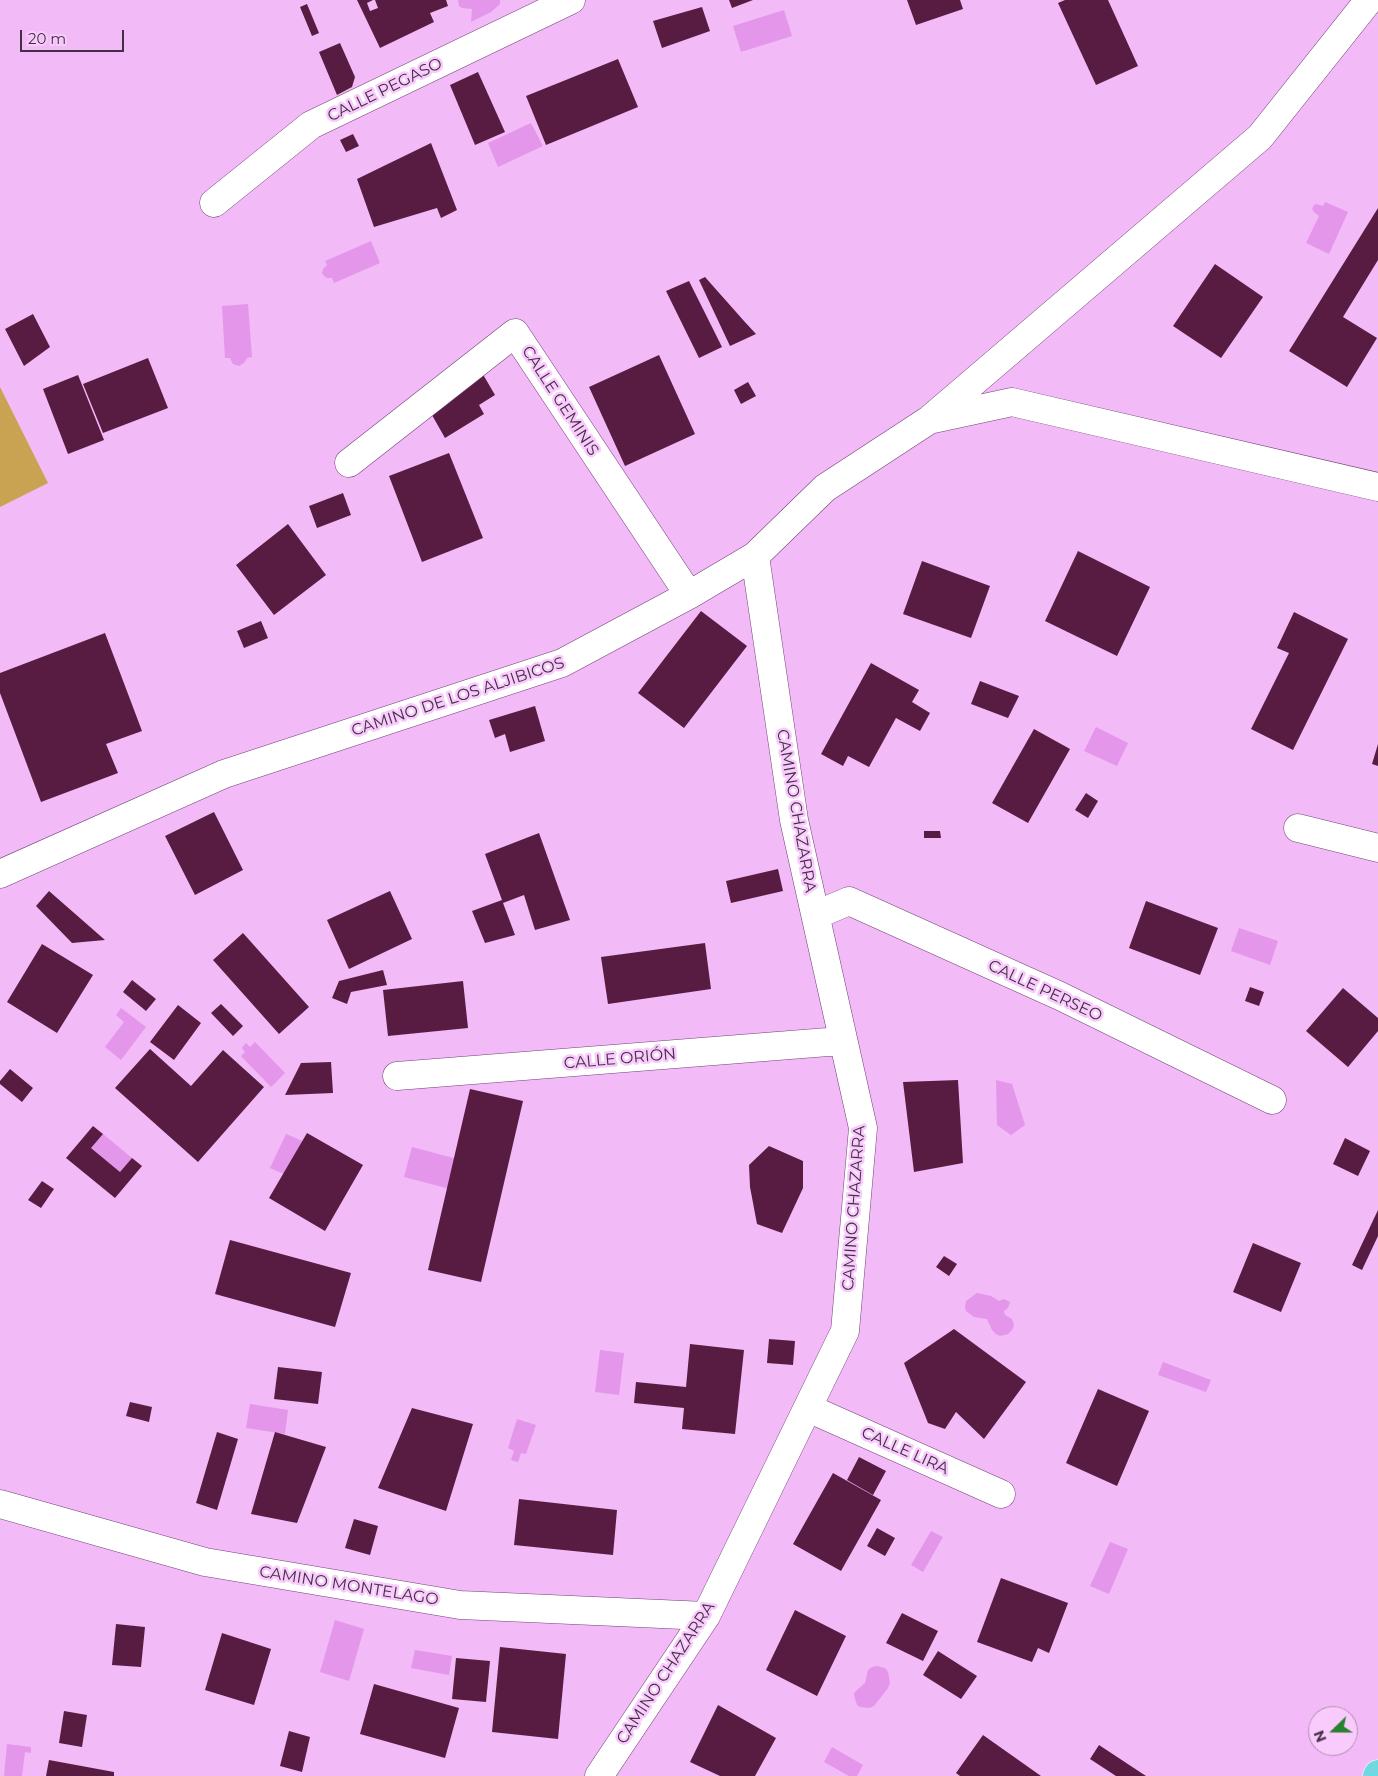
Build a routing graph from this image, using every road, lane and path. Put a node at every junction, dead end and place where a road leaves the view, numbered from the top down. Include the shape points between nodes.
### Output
1 (571, 0) edge
2 (1369, 0) edge
3 (214, 203) dead end
4 (929, 420) junction
5 (349, 463) dead end
6 (1378, 487) edge
7 (755, 556) junction
8 (689, 595) junction
9 (1298, 828) dead end
10 (1378, 848) edge
11 (0, 874) edge
12 (816, 915) junction
13 (843, 1042) junction
14 (397, 1076) dead end
15 (1272, 1100) dead end
16 (808, 1408) junction
17 (1001, 1494) dead end
18 (0, 1504) edge
19 (706, 1616) junction
20 (599, 1776) edge

1 - 3 street, CALLE PEGASO via 311,125
2 - 4 street via 1260,137
4 - 6 street via 1012,402
4 - 7 street, CAMINO DE LOS ALJIBICOS via 825,488
5 - 8 street, CALLE GEMINIS via 516,333
7 - 8 street, CAMINO DE LOS ALJIBICOS
7 - 12 street, CAMINO CHAZARRA via 794,820
8 - 11 street, CAMINO DE LOS ALJIBICOS via 562,663 224,774
9 - 10 street
12 - 13 street, CAMINO CHAZARRA
12 - 15 street, CALLE PERSEO via 849,901 1060,996
13 - 14 street, CALLE ORIÓN
13 - 16 street, CAMINO CHAZARRA via 863,1128 845,1332
16 - 17 street, CALLE LIRA
16 - 19 street, CAMINO CHAZARRA
18 - 19 street, CAMINO MONTELAGO via 205,1562 460,1605
19 - 20 street, CAMINO CHAZARRA

